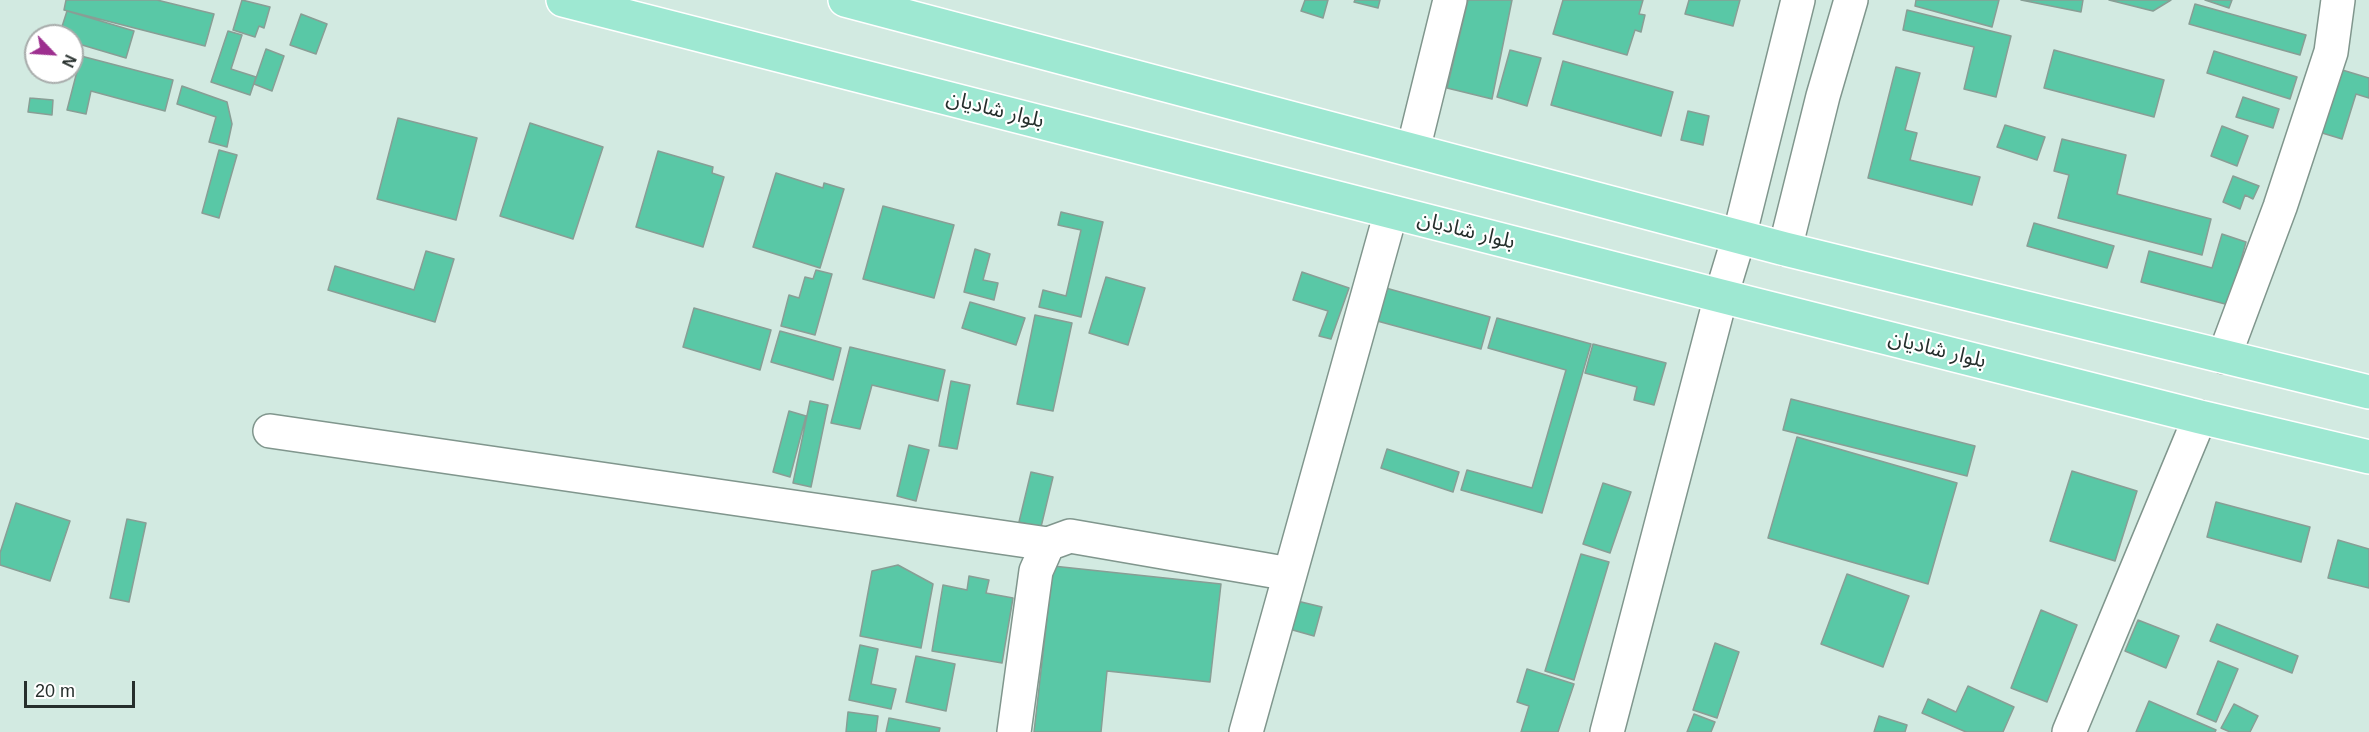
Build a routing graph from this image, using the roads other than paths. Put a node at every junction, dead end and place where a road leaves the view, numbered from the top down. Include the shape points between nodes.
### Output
1 (563, 0) edge
2 (845, 0) edge
3 (1449, 0) edge
4 (1798, 0) edge
5 (1851, 0) edge
6 (2338, 0) edge
7 (1413, 150) junction
8 (1391, 212) junction
9 (1739, 237) junction
10 (1785, 249) junction
11 (1721, 296) junction
12 (2224, 357) junction
13 (2369, 392) edge
14 (2200, 417) junction
15 (270, 431) dead end
16 (2369, 457) edge
17 (1048, 544) junction
18 (1290, 574) junction
19 (1014, 732) edge
20 (1246, 732) edge
21 (1607, 732) edge
22 (2069, 732) edge

1 - 8 main road, بلوار شادیان
2 - 7 main road
3 - 7 street
4 - 9 street
5 - 10 street
6 - 12 street via 2331,52 2280,207
7 - 9 main road
8 - 11 main road, بلوار شادیان
8 - 18 street
9 - 10 main road
9 - 11 street
10 - 12 main road
11 - 14 main road, بلوار شادیان
11 - 21 street
12 - 13 main road
14 - 16 main road, بلوار شادیان
14 - 22 street
15 - 17 street
17 - 18 street via 1070,536
17 - 19 street via 1036,571
18 - 20 street

